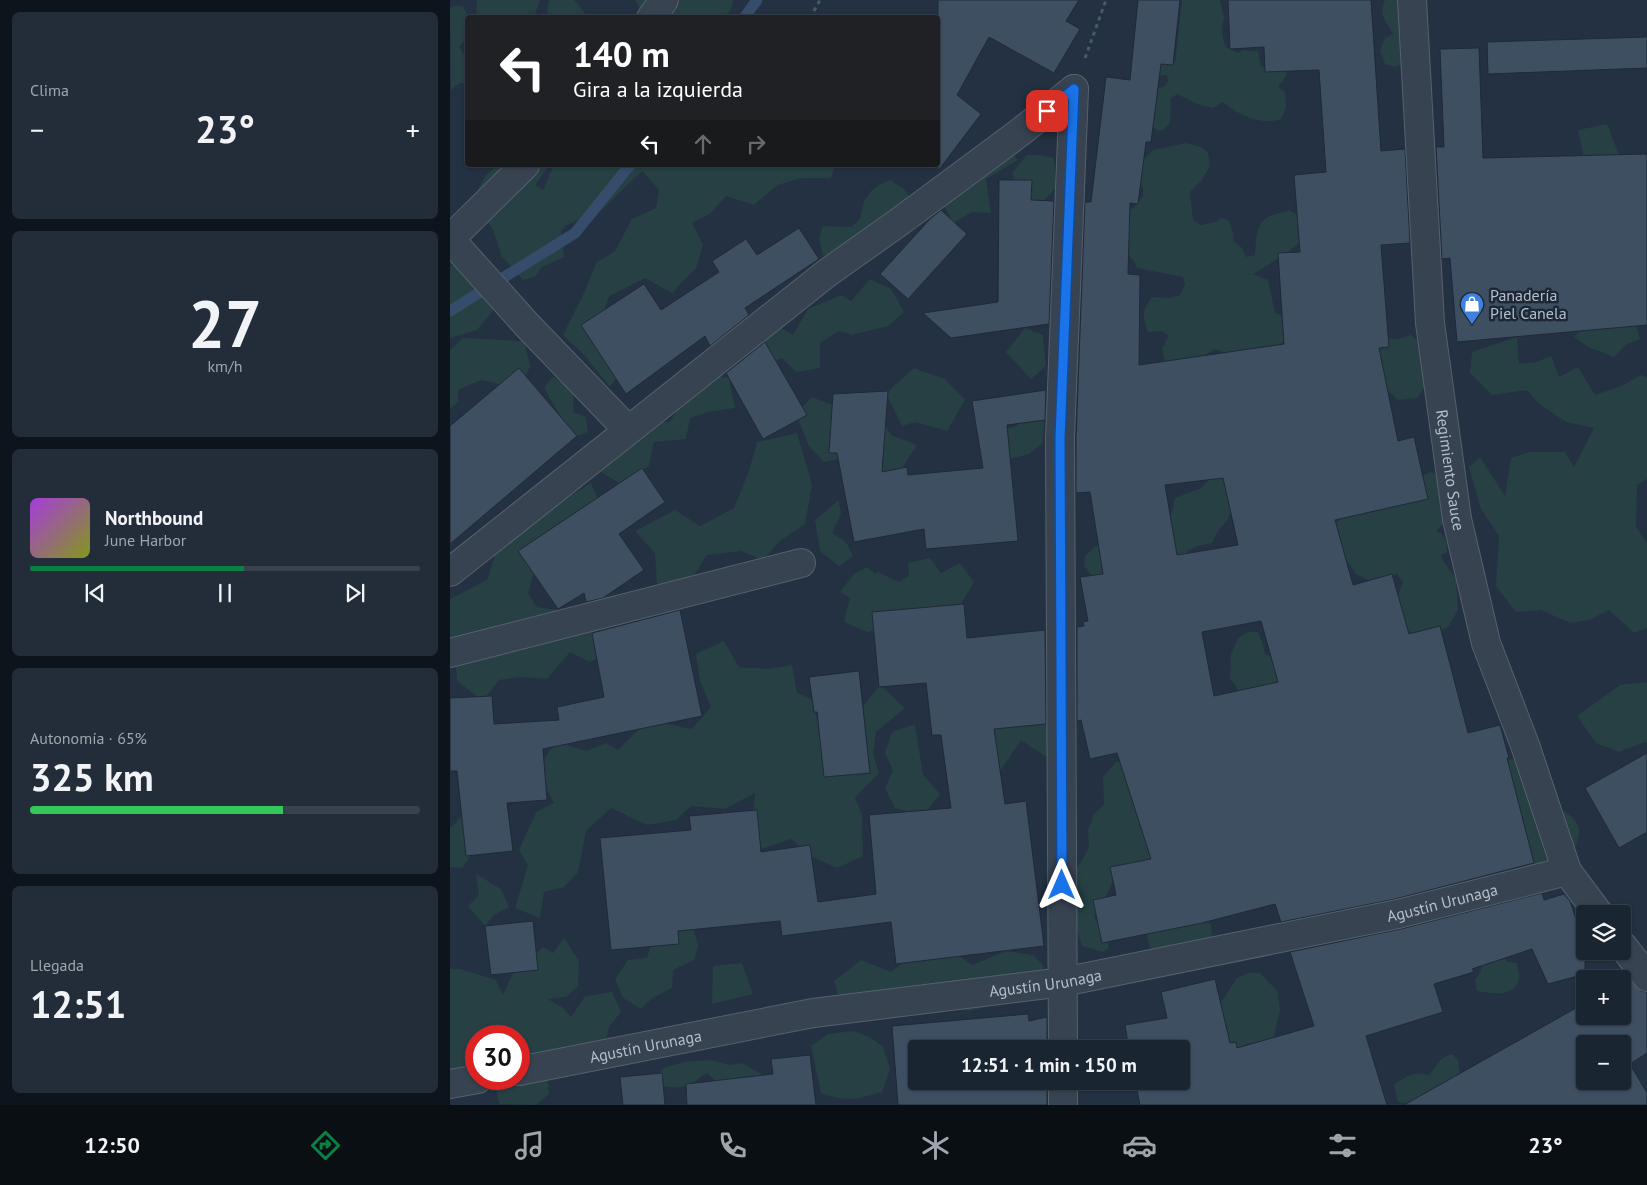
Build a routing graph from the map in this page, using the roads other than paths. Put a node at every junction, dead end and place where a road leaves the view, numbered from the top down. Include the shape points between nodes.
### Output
1 (664, 0) edge
2 (1412, 0) edge
3 (653, 15) edge
4 (522, 167) edge
5 (450, 239) edge
6 (628, 430) junction
7 (801, 563) dead end
8 (450, 572) edge
9 (450, 653) edge
10 (1567, 871) junction
11 (1592, 905) edge
12 (1631, 956) edge
13 (1647, 977) edge
14 (1063, 982) junction
15 (1063, 1040) edge
16 (530, 1069) edge
17 (465, 1081) edge
18 (450, 1084) edge
19 (1063, 1090) edge
20 (1063, 1105) edge

1 - 3 street
2 - 10 street, Regimiento Sauce via 1430,323 1457,519 1486,643 1525,745
4 - 5 street
5 - 6 street via 526,325
6 - 8 street
6 - 14 street via 828,273 1074,89 1060,438
7 - 9 street
10 - 11 street, Regimiento Sauce
10 - 14 street, Agustín Urunaga via 1398,914
12 - 13 street
14 - 15 street
14 - 16 street, Agustín Urunaga via 813,1013
17 - 18 street
19 - 20 street

